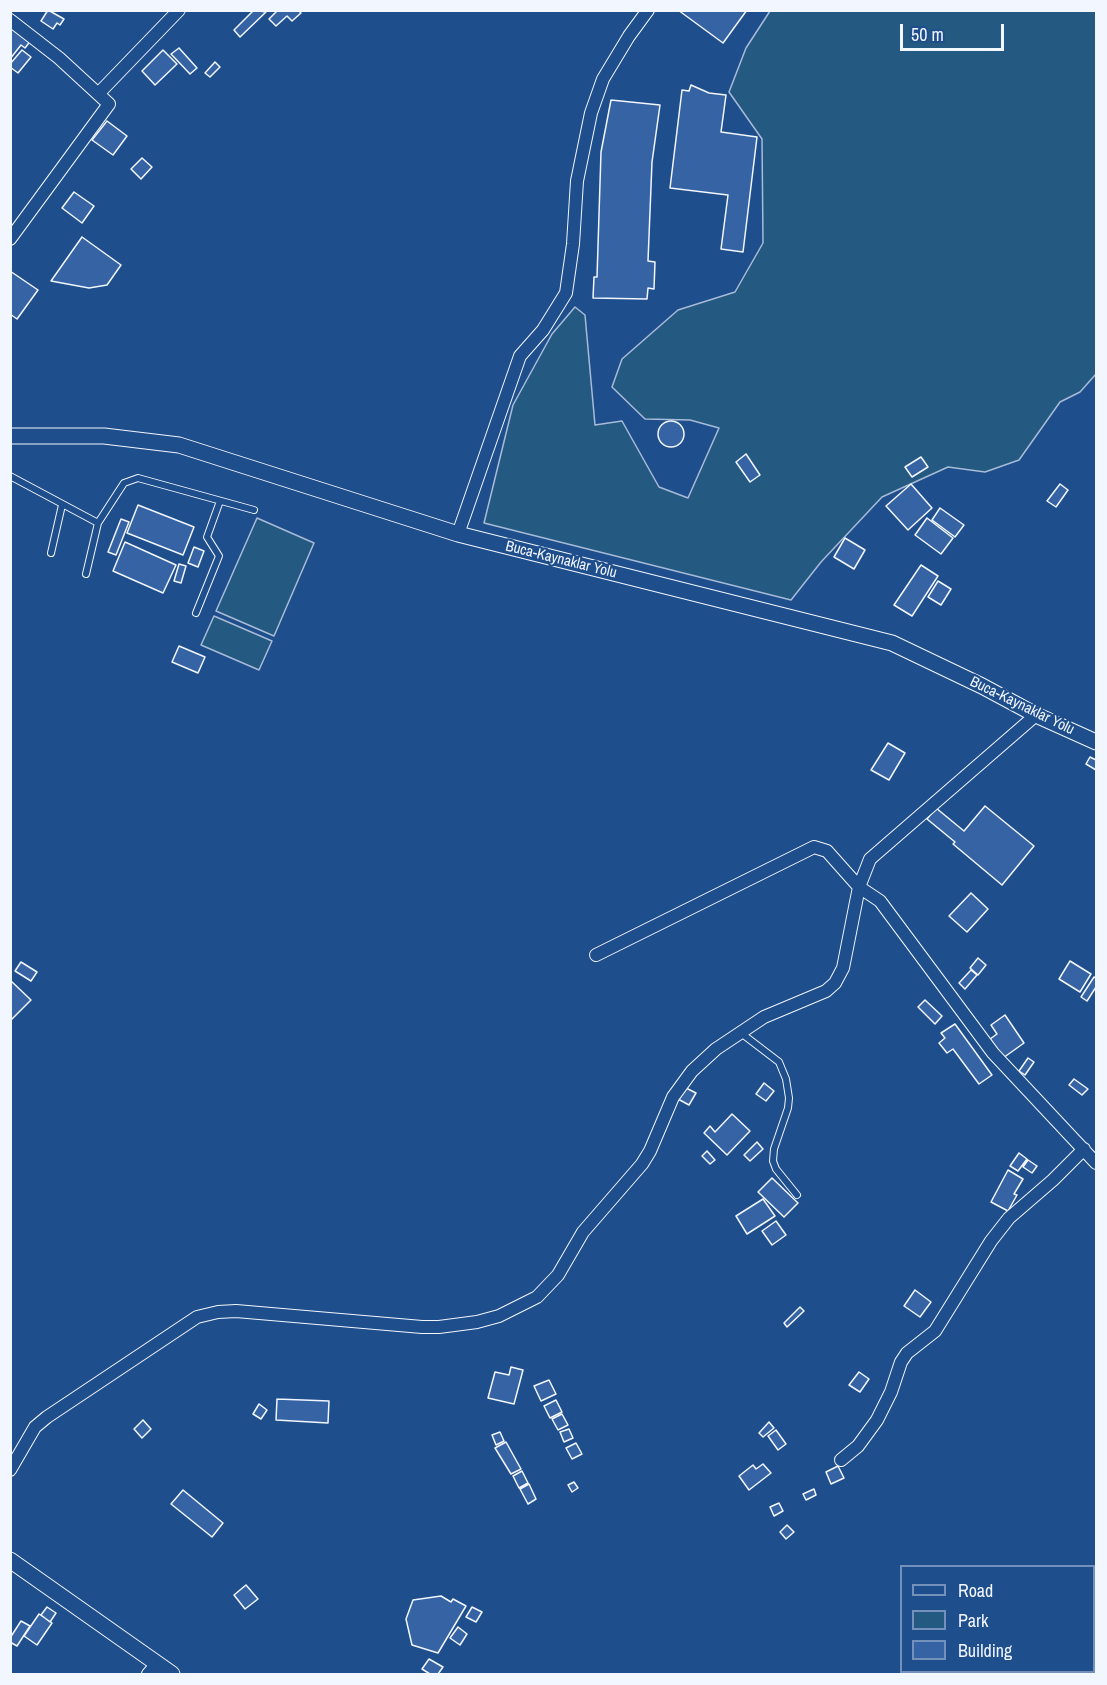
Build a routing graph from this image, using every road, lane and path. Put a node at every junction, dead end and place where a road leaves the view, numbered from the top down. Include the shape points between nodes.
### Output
1 (178, 10) edge
2 (648, 10) edge
3 (10, 20) edge
4 (98, 94) junction
5 (10, 240) edge
6 (10, 435) edge
7 (10, 476) edge
8 (220, 501) junction
9 (62, 505) junction
10 (254, 510) dead end
11 (98, 523) junction
12 (458, 534) junction
13 (51, 553) dead end
14 (86, 574) dead end
15 (196, 613) dead end
16 (1036, 715) junction
17 (1096, 742) edge
18 (858, 887) junction
19 (596, 955) dead end
20 (741, 1033) junction
21 (1084, 1149) junction
22 (1096, 1163) edge
23 (797, 1195) dead end
24 (842, 1460) dead end
25 (10, 1470) edge
26 (10, 1560) edge
27 (153, 1669) edge
28 (172, 1674) edge

1 - 4 street
2 - 12 street via 603,79 591,113 577,181 566,293 543,330 520,356
3 - 4 street
4 - 5 street via 109,104
6 - 12 street, Buca-Kaynaklar Yolu via 104,436 179,445
7 - 9 lane
8 - 10 lane
8 - 11 lane via 143,478 133,479 124,483
8 - 15 lane via 207,537 219,556
9 - 11 lane
9 - 13 lane
11 - 14 lane
12 - 16 street, Buca-Kaynaklar Yolu via 892,643
16 - 17 street, Buca-Kaynaklar Yolu
16 - 18 street via 870,859
18 - 19 street via 827,851 814,847
18 - 20 street via 843,968 835,983 826,991 764,1017
18 - 21 street via 880,901 993,1053
20 - 23 lane via 779,1062 786,1078 788,1108 773,1161
20 - 25 street via 704,1060 682,1084 642,1164 583,1232 558,1275 537,1297 499,1316 439,1327 236,1311 198,1317 47,1417 35,1427
21 - 22 street
21 - 24 street via 1009,1218 991,1241 935,1331 907,1353 877,1420
26 - 27 street
27 - 28 street

